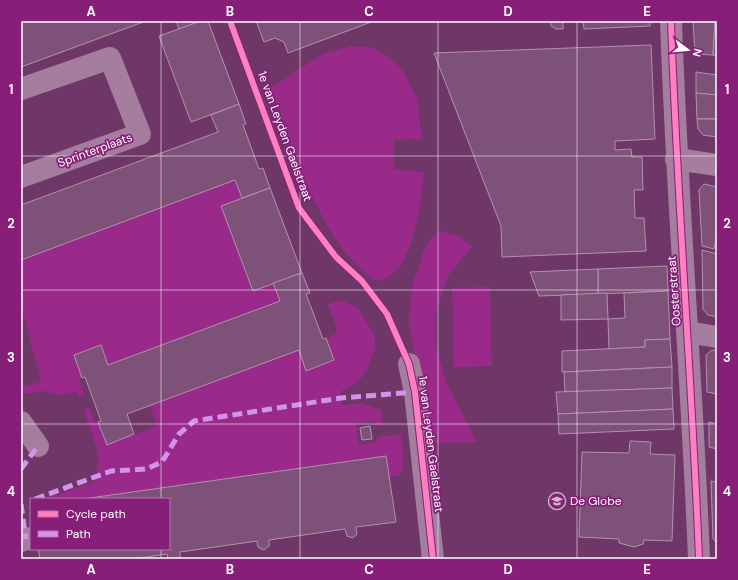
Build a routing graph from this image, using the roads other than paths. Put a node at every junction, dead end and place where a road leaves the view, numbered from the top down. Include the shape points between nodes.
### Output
1 (671, 21) edge
2 (21, 89) edge
3 (676, 159) junction
4 (717, 165) edge
5 (21, 177) edge
6 (688, 332) junction
7 (717, 338) edge
8 (409, 364) dead end
9 (21, 422) edge
10 (38, 446) dead end
11 (433, 559) edge
12 (699, 559) edge

1 - 3 street, Oosterstraat
2 - 5 street, Sprinterplaats via 110,58 140,134
3 - 4 street
3 - 6 street, Oosterstraat
6 - 7 street
6 - 12 street, Oosterstraat
8 - 11 street, 1e van Leyden Gaelstraat via 415,392
9 - 10 street

